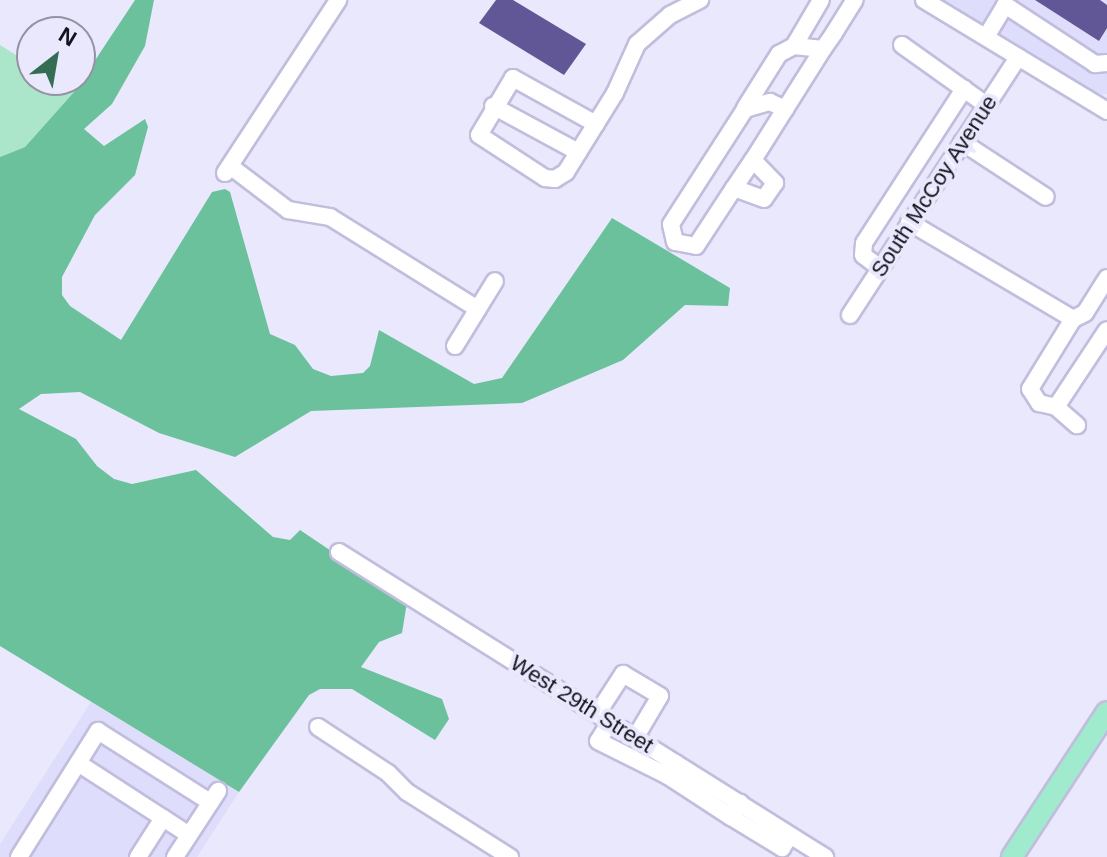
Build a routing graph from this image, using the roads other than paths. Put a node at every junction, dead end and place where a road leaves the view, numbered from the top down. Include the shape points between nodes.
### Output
1 (338, 0) edge
2 (700, 0) edge
3 (821, 0) edge
4 (924, 0) edge
5 (851, 1) edge
6 (1001, 3) edge
7 (810, 20) junction
8 (834, 33) junction
9 (986, 37) junction
10 (902, 45) dead end
11 (794, 46) junction
12 (823, 49) junction
13 (1018, 57) junction
14 (1107, 63) edge
15 (964, 89) junction
16 (986, 105) junction
17 (493, 106) junction
18 (745, 109) junction
19 (785, 109) junction
20 (1107, 111) edge
21 (596, 124) junction
22 (962, 142) junction
23 (578, 152) junction
24 (753, 160) junction
25 (734, 188) junction
26 (1046, 197) dead end
27 (909, 222) junction
28 (880, 268) junction
29 (1107, 278) edge
30 (495, 281) dead end
31 (478, 309) junction
32 (850, 315) dead end
33 (1073, 319) junction
34 (1107, 330) edge
35 (455, 346) dead end
36 (1056, 407) junction
37 (1077, 425) dead end
38 (339, 552) dead end
39 (1107, 712) edge
40 (604, 718) junction
41 (318, 727) dead end
42 (635, 738) junction
43 (78, 763) junction
44 (672, 770) junction
45 (163, 818) junction
46 (189, 835) junction
47 (487, 850) edge
48 (19, 857) edge
49 (138, 857) edge
50 (175, 857) edge
51 (510, 857) edge
52 (825, 857) edge
53 (1012, 857) edge

1 - 31 street via 227,170 288,210 330,217
2 - 21 street via 670,15 637,44
3 - 7 street
4 - 9 street
5 - 8 street
6 - 9 street
6 - 14 street via 1095,64
7 - 8 street
7 - 11 street
8 - 12 street
9 - 13 street
10 - 15 street
11 - 12 street
11 - 18 street via 772,62
12 - 19 street
13 - 16 street, South McCoy Avenue
13 - 20 street
15 - 16 street
15 - 28 street via 864,243 863,255
16 - 22 street, South McCoy Avenue
17 - 21 street via 508,80 518,78
17 - 23 street
17 - 23 street via 480,128 483,142 545,178 566,172
18 - 19 street via 770,102
18 - 25 street via 671,224 675,242 696,246
19 - 24 street
21 - 23 street
22 - 26 street
22 - 27 street, South McCoy Avenue
24 - 25 street
24 - 25 street via 772,177 773,189 755,199
27 - 28 street, South McCoy Avenue
27 - 33 street
28 - 32 street, South McCoy Avenue
29 - 33 street via 1085,313
30 - 31 street
31 - 35 street
33 - 36 street via 1030,389 1039,403
34 - 36 street
36 - 37 street
38 - 40 street, West 29th Street
39 - 53 main road
40 - 42 street, West 29th Street
40 - 42 street via 623,674 660,696
40 - 44 street via 598,741
41 - 47 street
42 - 44 street, West 29th Street
43 - 45 street
43 - 46 street via 98,731 214,797
43 - 48 street
44 - 52 street, West 29th Street
45 - 46 street
45 - 49 street
46 - 50 street
47 - 51 street

